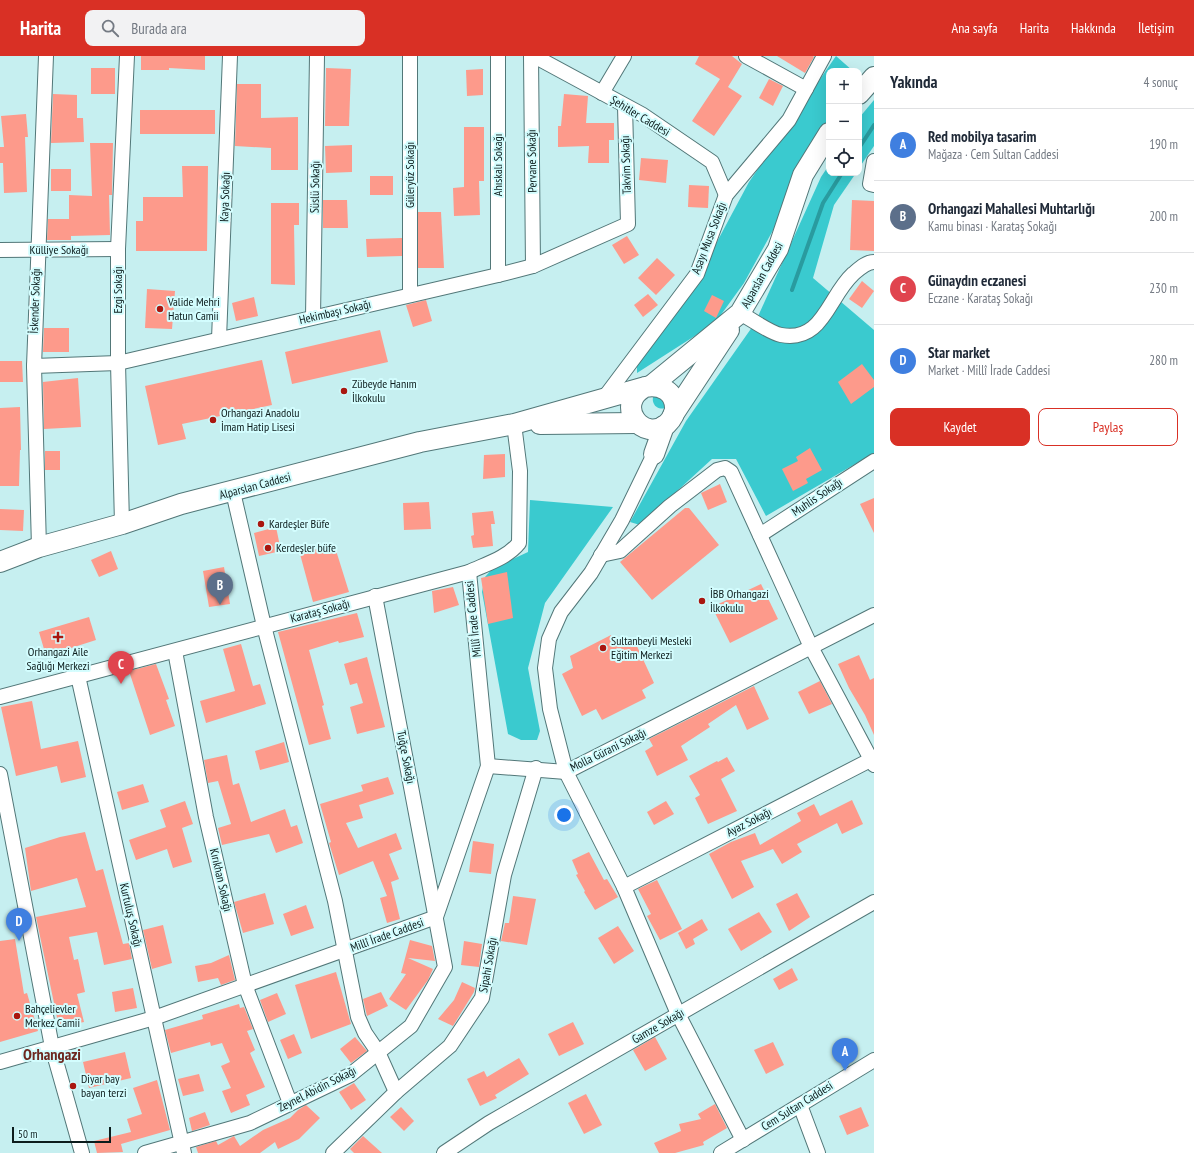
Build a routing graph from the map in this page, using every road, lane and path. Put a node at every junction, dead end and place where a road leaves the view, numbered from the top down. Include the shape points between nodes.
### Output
1 (46, 56) edge
2 (128, 56) edge
3 (230, 56) edge
4 (317, 56) edge
5 (410, 56) edge
6 (498, 56) edge
7 (532, 56) edge
8 (624, 56) edge
9 (746, 56) edge
10 (824, 56) edge
11 (874, 78) edge
12 (806, 89) junction
13 (862, 91) edge
14 (602, 93) junction
15 (625, 106) junction
16 (826, 138) edge
17 (874, 160) edge
18 (874, 185) edge
19 (726, 195) junction
20 (628, 224) joint
21 (118, 249) junction
22 (0, 250) edge
23 (37, 250) junction
24 (874, 262) edge
25 (533, 266) junction
26 (498, 275) junction
27 (410, 295) junction
28 (740, 313) junction
29 (313, 317) junction
30 (219, 339) junction
31 (118, 362) junction
32 (34, 366) junction
33 (649, 386) junction
34 (604, 398) junction
35 (669, 421) junction
36 (514, 424) junction
37 (640, 425) junction
38 (654, 454) junction
39 (874, 461) edge
40 (233, 492) junction
41 (122, 524) junction
42 (760, 535) junction
43 (39, 547) junction
44 (601, 555) junction
45 (0, 562) edge
46 (469, 572) junction
47 (375, 596) junction
48 (874, 615) edge
49 (264, 626) junction
50 (811, 647) junction
51 (175, 651) junction
52 (78, 676) junction
53 (0, 698) edge
54 (873, 761) edge
55 (488, 766) junction
56 (536, 768) junction
57 (566, 772) junction
58 (0, 774) edge
59 (624, 887) junction
60 (874, 902) edge
61 (436, 917) junction
62 (344, 950) junction
63 (245, 985) junction
64 (678, 1014) junction
65 (154, 1018) junction
66 (52, 1047) junction
67 (378, 1052) junction
68 (874, 1060) edge
69 (0, 1062) edge
70 (396, 1092) junction
71 (290, 1104) junction
72 (800, 1105) junction
73 (743, 1140) junction
74 (182, 1148) edge
75 (82, 1153) edge
76 (145, 1153) edge
77 (333, 1153) edge
78 (444, 1153) edge
79 (721, 1153) edge
80 (818, 1153) edge

1 - 23 street, İskender Sokağı
2 - 21 street, Ezgi Sokağı
3 - 30 street, Kaya Sokağı
4 - 29 street, Süslü Sokağı
5 - 27 street, Güleryüz Sokağı
6 - 26 street, Ahıskalı Sokağı
7 - 14 street, Şehitler Caddesi
7 - 25 street, Pervane Sokağı
8 - 14 street
9 - 12 street
10 - 12 street, Asayı Musa Sokağı
11 - 13 street
12 - 19 street, Asayı Musa Sokağı via 789,120
14 - 15 street, Şehitler Caddesi
15 - 19 street, Şehitler Caddesi via 712,162
15 - 20 street, Takvim Sokağı
16 - 28 street, Alparslan Caddesi via 803,174 778,250
17 - 18 street via 870,184
19 - 34 street, Asayı Musa Sokağı via 697,274
20 - 25 street, Hekimbaşı Sokağı
21 - 23 street, Külliye Sokağı
21 - 31 street, Ezgi Sokağı
22 - 23 street, Külliye Sokağı
23 - 32 street, İskender Sokağı
24 - 28 street via 863,266 843,284 818,325 800,336 780,335
25 - 26 street, Hekimbaşı Sokağı
26 - 27 street, Hekimbaşı Sokağı
27 - 29 street, Hekimbaşı Sokağı
28 - 33 street, Alparslan Caddesi
28 - 35 street
29 - 30 street, Hekimbaşı Sokağı
30 - 31 street, Hekimbaşı Sokağı
31 - 32 street, Hekimbaşı Sokağı
31 - 41 street, Ezgi Sokağı
32 - 43 street, İskender Sokağı
33 - 34 street
33 - 35 street via 666,389 671,395 675,408
33 - 37 street via 639,390 631,402 631,410
34 - 36 street
35 - 37 street via 657,429
35 - 38 street
36 - 37 street
36 - 40 street, Alparslan Caddesi via 420,442
36 - 46 street, Karataş Sokağı via 520,471 518,543 513,550
37 - 38 street
38 - 44 street, Molla Gürani Sokağı via 622,520
39 - 42 street, Muhlis Sokağı
40 - 41 street, Alparslan Caddesi via 181,504
40 - 49 street
41 - 43 street, Alparslan Caddesi
42 - 44 street via 731,472 725,468 717,470 670,506 620,551
42 - 50 street
43 - 45 street, Alparslan Caddesi
44 - 57 street, Molla Gürani Sokağı via 562,612 549,639 545,668 550,709
46 - 47 street, Karataş Sokağı
46 - 55 street, Millî İrade Caddesi
47 - 49 street, Karataş Sokağı
47 - 61 street, Tuğçe Sokağı
48 - 50 street, Molla Gürani Sokağı
49 - 51 street, Karataş Sokağı
49 - 62 street via 335,901
50 - 54 street
50 - 57 street, Molla Gürani Sokağı
51 - 52 street, Karataş Sokağı
51 - 63 street, Kırıkhan Sokağı via 206,816
52 - 53 street, Karataş Sokağı
52 - 65 street, Kurtuluş Sokağı
54 - 59 street, Ayaz Sokağı
55 - 56 street
55 - 61 street, Millî İrade Caddesi
56 - 57 street
56 - 70 street, Sipahi Sokağı via 504,875 482,998 450,1046
57 - 59 street
58 - 66 street
59 - 64 street
60 - 64 street, Gamze Sokağı
61 - 62 street, Millî İrade Caddesi
61 - 67 street, Zeynel Abidin Sokağı via 445,967 411,1026
62 - 63 street, Millî İrade Caddesi
62 - 67 street via 358,1017
63 - 65 street, Millî İrade Caddesi
63 - 71 street, Kırıkhan Sokağı
64 - 73 street
64 - 78 street, Gamze Sokağı via 489,1123
65 - 66 street, Millî İrade Caddesi
65 - 74 street, Kurtuluş Sokağı
66 - 69 street, Millî İrade Caddesi
66 - 75 street
67 - 70 street
67 - 71 street, Zeynel Abidin Sokağı via 350,1075
68 - 72 street, Cem Sultan Caddesi
70 - 77 street, Sipahi Sokağı
71 - 74 street, Zeynel Abidin Sokağı via 250,1123
72 - 73 street, Cem Sultan Caddesi
72 - 80 street
73 - 79 street, Cem Sultan Caddesi
74 - 76 street, Zeynel Abidin Sokağı

